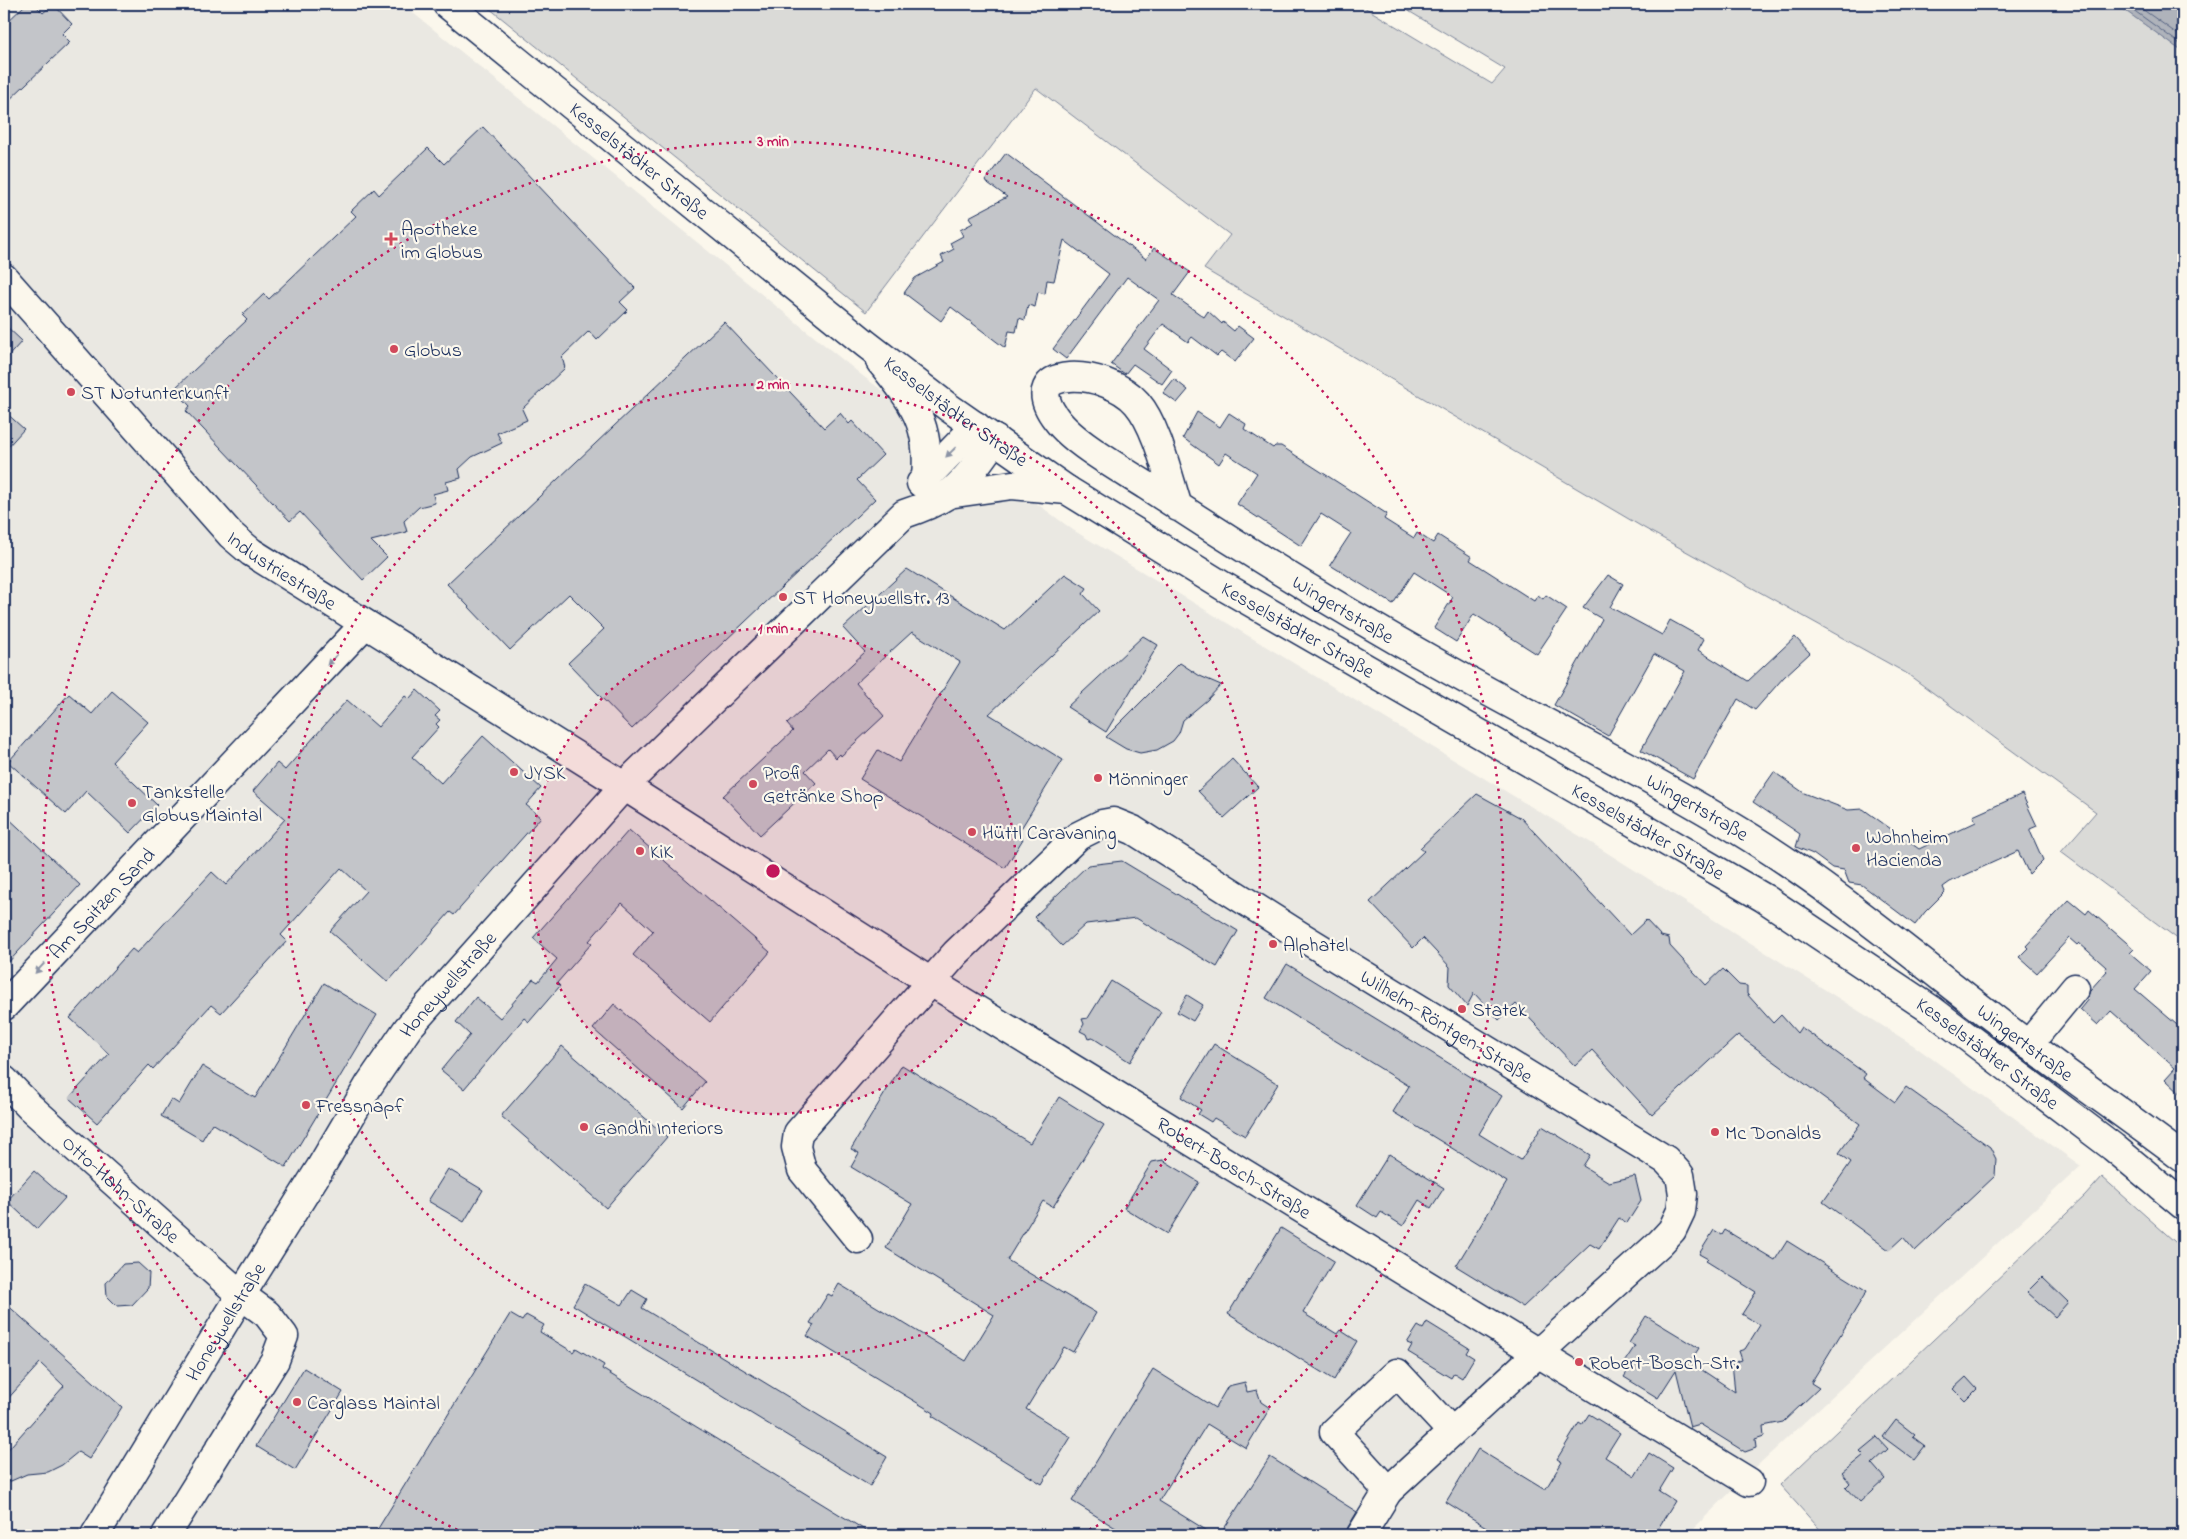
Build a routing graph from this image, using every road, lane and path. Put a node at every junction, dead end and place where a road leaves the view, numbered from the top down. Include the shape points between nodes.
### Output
1 (446, 4) edge
2 (4, 278) edge
3 (866, 344) junction
4 (985, 433) junction
5 (926, 477) junction
6 (1068, 490) junction
7 (948, 494) junction
8 (1178, 507) junction
9 (904, 514) junction
10 (365, 624) junction
11 (624, 786) junction
12 (931, 982) junction
13 (2075, 988) dead end
14 (4, 1006) edge
15 (2028, 1045) junction
16 (4, 1080) edge
17 (2183, 1158) edge
18 (2183, 1205) edge
19 (858, 1239) dead end
20 (241, 1295) junction
21 (1538, 1353) junction
22 (1452, 1432) junction
23 (1749, 1482) dead end
24 (1388, 1491) junction
25 (95, 1535) edge
26 (166, 1535) edge
27 (1362, 1535) edge

1 - 3 street, Kesselstädter Straße
2 - 10 street, Industriestraße via 231,535 251,552
3 - 4 street, Kesselstädter Straße
3 - 5 street via 907,394 924,431 928,457
4 -> 5 street, Honeywellstraße
4 - 6 street, Kesselstädter Straße
4 - 7 street, Honeywellstraße via 978,462
5 - 9 street, Honeywellstraße via 908,500
6 - 7 street, Honeywellstraße via 1012,485
6 - 18 street, Kesselstädter Straße via 1223,586 1764,898 1933,1012 2113,1147
7 - 9 street, Honeywellstraße via 928,506
8 - 8 street, Wingertstraße via 1152,428 1127,393 1109,383 1087,377 1057,379 1048,385 1048,404 1061,426
8 - 15 street, Wingertstraße via 1325,600 1684,797 1753,840 1817,882
9 - 11 street, Honeywellstraße
10 - 11 street, Industriestraße
10 -> 14 street, Am Spitzen Sand
11 - 12 street, Robert-Bosch-Straße
11 - 20 street, Honeywellstraße via 408,1028 369,1085
12 - 19 street via 798,1133 796,1147 802,1170
12 - 21 street, Robert-Bosch-Straße
12 - 21 street, Wilhelm-Röntgen-Straße via 956,953 1078,836 1114,822 1133,830 1635,1140 1666,1160 1680,1175 1681,1211 1672,1230
13 - 15 street
15 - 17 street, Wingertstraße
16 - 20 street, Otto-Hahn-Straße via 30,1107
20 - 25 street, Honeywellstraße
20 - 26 street, Otto-Hahn-Straße via 267,1314 284,1336 275,1360
21 - 22 street
21 - 23 street, Robert-Bosch-Straße
22 - 24 street
22 - 24 street via 1397,1373 1334,1432
24 - 27 street

